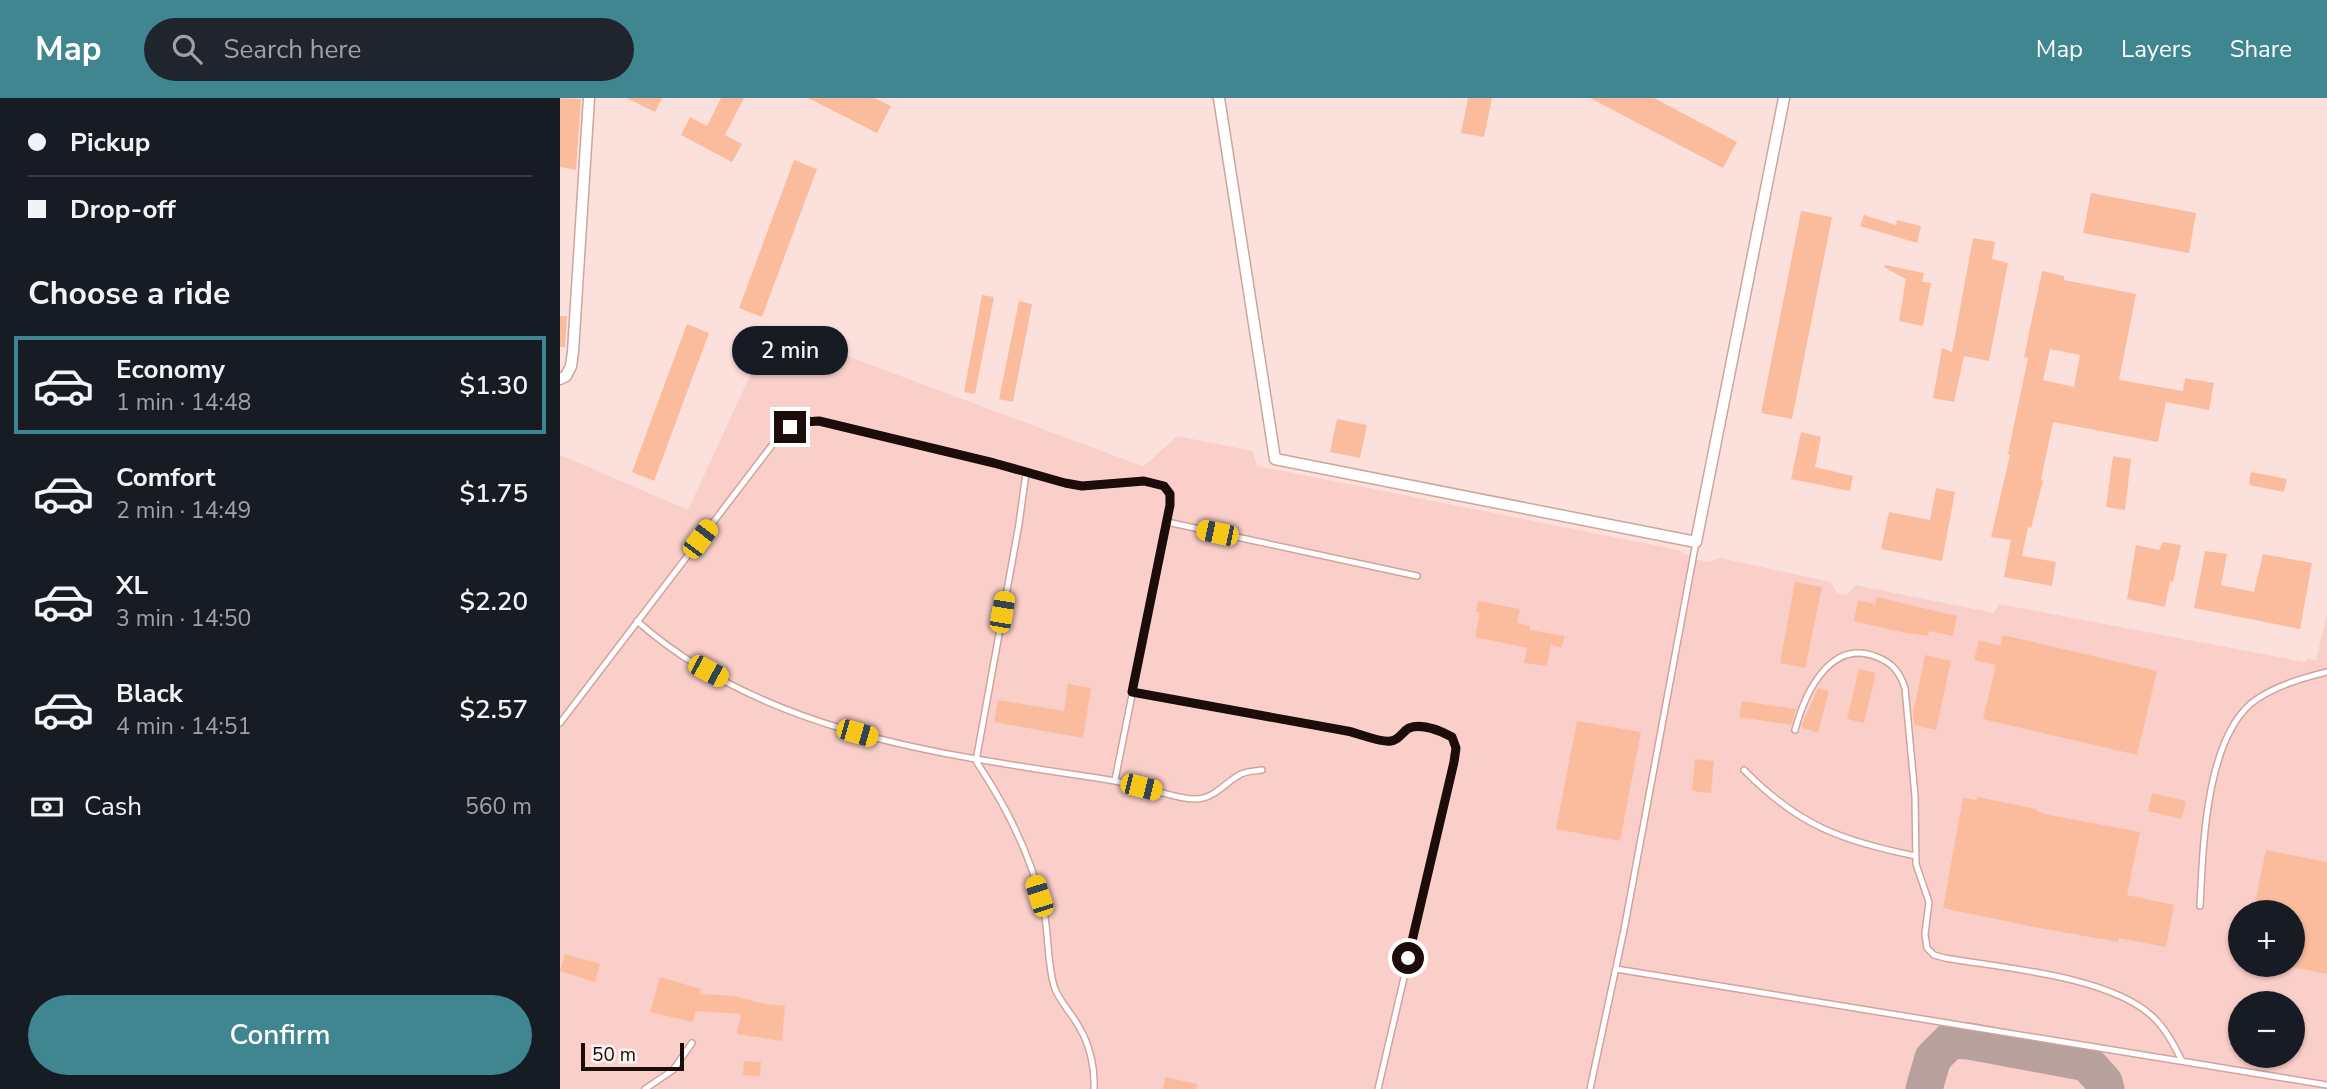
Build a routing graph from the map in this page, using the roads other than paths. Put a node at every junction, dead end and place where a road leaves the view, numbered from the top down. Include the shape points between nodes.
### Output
1 (589, 98) edge
2 (1219, 98) edge
3 (1784, 98) edge
4 (560, 379) edge
5 (1026, 473) junction
6 (1167, 522) junction
7 (1696, 542) junction
8 (1417, 576) dead end
9 (637, 621) junction
10 (2327, 672) edge
11 (1132, 692) junction
12 (560, 723) edge
13 (1795, 730) dead end
14 (976, 761) junction
15 (1262, 770) dead end
16 (1744, 770) dead end
17 (1115, 780) junction
18 (1916, 856) junction
19 (2200, 906) dead end
20 (1616, 969) junction
21 (692, 1043) dead end
22 (2182, 1061) junction
23 (2327, 1085) edge
24 (645, 1089) edge
25 (1094, 1089) edge
26 (1378, 1089) edge
27 (1590, 1089) edge

1 - 4 street via 573,352 571,366
2 - 7 street via 1275,459
3 - 7 street
5 - 6 lane via 1082,486 1155,482 1170,494
5 - 9 lane via 819,421 797,424 779,436
5 - 14 lane
6 - 8 lane
6 - 11 lane
7 - 20 lane
9 - 12 lane
9 - 14 lane via 708,671 786,709 881,740
10 - 19 lane via 2278,687 2255,700 2225,741 2207,816
11 - 17 lane
11 - 26 lane via 1380,741 1421,727 1452,737 1456,748 1451,776
13 - 18 lane via 1810,689 1832,662 1857,653 1893,666 1905,688
14 - 17 lane
14 - 25 lane via 1001,798 1020,839 1044,911 1055,989 1088,1046
15 - 17 lane via 1242,774 1198,799
16 - 18 lane via 1766,793 1818,828 1847,840
18 - 22 lane via 1929,902 1927,948 1934,955 2072,981 2129,1000 2152,1016
20 - 22 lane
20 - 27 lane
21 - 24 lane via 673,1070
22 - 23 lane

